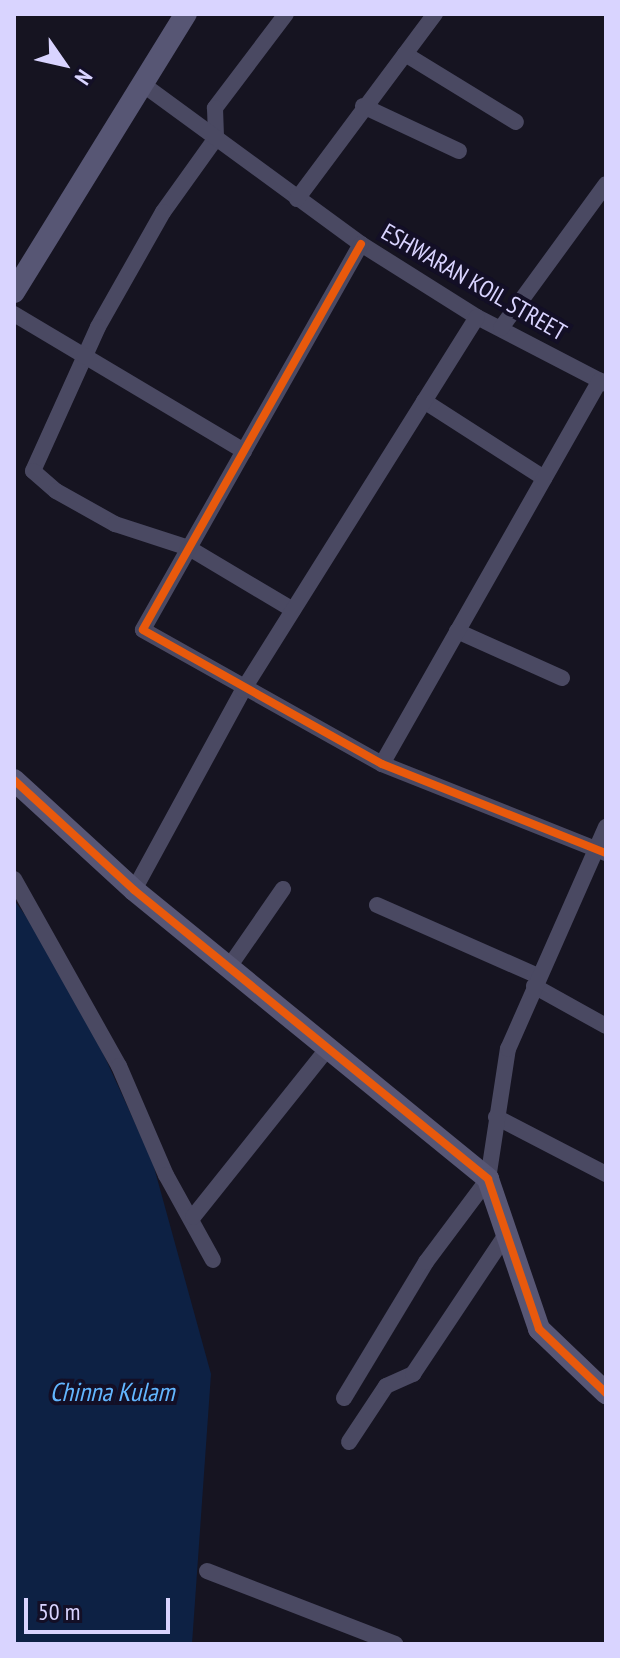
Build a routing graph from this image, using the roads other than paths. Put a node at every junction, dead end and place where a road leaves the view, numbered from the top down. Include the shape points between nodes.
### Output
1 (186, 14) edge
2 (286, 14) edge
3 (435, 14) edge
4 (405, 54) junction
5 (141, 83) junction
6 (364, 107) junction
7 (516, 122) dead end
8 (216, 138) junction
9 (459, 151) dead end
10 (606, 184) edge
11 (297, 199) junction
12 (361, 244) junction
13 (14, 292) edge
14 (14, 314) edge
15 (477, 317) junction
16 (501, 328) junction
17 (88, 358) junction
18 (603, 382) edge
19 (424, 401) junction
20 (244, 451) junction
21 (544, 478) junction
22 (189, 548) junction
23 (293, 610) junction
24 (457, 631) junction
25 (562, 678) dead end
26 (243, 690) junction
27 (382, 764) junction
28 (14, 780) edge
29 (606, 827) edge
30 (601, 851) edge
31 (14, 879) edge
32 (283, 889) dead end
33 (134, 890) junction
34 (377, 905) dead end
35 (229, 967) junction
36 (536, 981) junction
37 (606, 1026) edge
38 (328, 1048) junction
39 (496, 1117) junction
40 (606, 1174) edge
41 (488, 1179) junction
42 (193, 1217) junction
43 (507, 1233) junction
44 (213, 1260) dead end
45 (606, 1393) edge
46 (344, 1398) dead end
47 (349, 1442) dead end
48 (207, 1571) dead end
49 (395, 1644) edge

1 - 5 street
2 - 8 street via 215,108
3 - 4 street
4 - 6 street
4 - 7 street
5 - 8 street, ESHWARAN KOIL STREET
5 - 13 street
6 - 9 street
6 - 11 street
8 - 11 street, ESHWARAN KOIL STREET
8 - 17 street via 163,212 98,327
10 - 16 street
11 - 12 street, ESHWARAN KOIL STREET
12 - 15 street, ESHWARAN KOIL STREET
12 - 20 street
14 - 17 street
15 - 16 street, ESHWARAN KOIL STREET
15 - 19 street
16 - 18 street, ESHWARAN KOIL STREET
17 - 20 street
17 - 22 street via 33,471 56,491 115,524
18 - 21 street
19 - 21 street
19 - 23 street
20 - 22 street
21 - 24 street
22 - 23 street
22 - 26 street via 143,630
23 - 26 street
24 - 25 street
24 - 27 street
26 - 27 street
26 - 33 street
27 - 30 street
28 - 33 street
29 - 30 street
30 - 36 street
31 - 42 street via 119,1066 166,1175
32 - 35 street
33 - 35 street
34 - 36 street
35 - 38 street
36 - 37 street
36 - 39 street via 508,1049
38 - 41 street
38 - 42 street
39 - 40 street
39 - 41 street
41 - 43 street
41 - 46 street via 426,1262
42 - 44 street
43 - 45 street via 539,1329
43 - 47 street via 413,1374 386,1386
48 - 49 street

